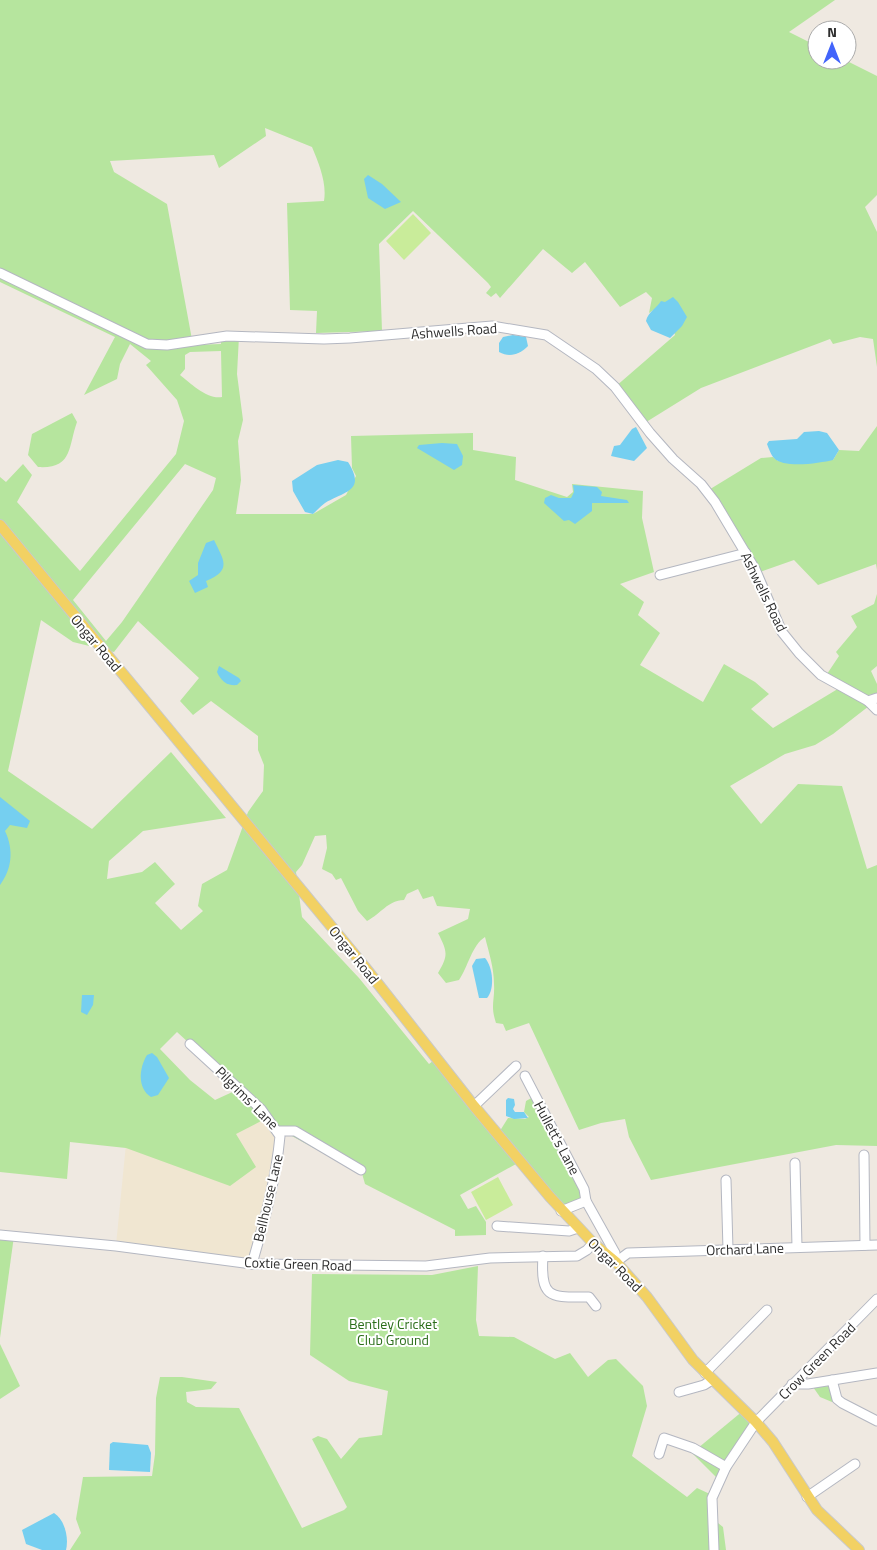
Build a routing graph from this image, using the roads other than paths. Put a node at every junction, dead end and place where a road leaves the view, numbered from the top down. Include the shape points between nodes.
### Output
1 (0, 273) edge
2 (0, 526) edge
3 (746, 553) junction
4 (660, 575) dead end
5 (873, 700) edge
6 (877, 710) edge
7 (190, 1044) dead end
8 (516, 1066) dead end
9 (525, 1076) dead end
10 (474, 1106) junction
11 (278, 1131) junction
12 (864, 1155) dead end
13 (795, 1163) dead end
14 (361, 1170) dead end
15 (726, 1180) dead end
16 (586, 1201) junction
17 (561, 1210) junction
18 (531, 1219) dead end
19 (497, 1226) dead end
20 (540, 1228) junction
21 (578, 1228) junction
22 (0, 1235) edge
23 (592, 1243) junction
24 (865, 1245) junction
25 (877, 1245) edge
26 (797, 1247) junction
27 (728, 1249) junction
28 (542, 1256) junction
29 (616, 1262) junction
30 (252, 1264) junction
31 (877, 1299) edge
32 (596, 1306) dead end
33 (767, 1310) dead end
34 (877, 1373) edge
35 (709, 1377) junction
36 (832, 1380) junction
37 (792, 1384) junction
38 (679, 1392) dead end
39 (877, 1421) edge
40 (756, 1422) junction
41 (659, 1454) dead end
42 (855, 1464) dead end
43 (726, 1467) junction
44 (807, 1497) junction
45 (714, 1550) edge
46 (860, 1550) edge

1 - 3 street, Ashwells Road via 147,344 167,345 227,336 341,338 492,326 546,335 596,369 615,387 673,459 701,484
2 - 10 main road, Ongar Road via 364,966
3 - 4 street
3 - 5 street, Ashwells Road via 782,632 799,653 821,675
5 - 6 street, Ashwells Road
7 - 11 street, Pilgrims' Lane via 261,1109
8 - 10 street
9 - 16 street, Hullett's Lane via 584,1189
10 - 17 main road, Ongar Road
11 - 14 street, Pilgrims' Lane via 295,1131
11 - 30 street, Bellhouse Lane via 278,1161
12 - 24 street
13 - 26 street
15 - 27 street
16 - 17 street
16 - 29 street, Hullett's Lane via 615,1253
17 - 21 main road, Ongar Road
18 - 20 street
19 - 20 street
20 - 21 street via 568,1231
21 - 23 main road, Ongar Road
22 - 30 street, Coxtie Green Road
23 - 28 street, Coxtie Green Road via 577,1256
23 - 29 main road, Ongar Road
24 - 25 street, Orchard Lane
24 - 26 street, Orchard Lane
26 - 27 street, Orchard Lane
27 - 29 street, Orchard Lane via 628,1253
28 - 30 street, Coxtie Green Road via 465,1260 426,1266
28 - 32 street via 541,1275 547,1289 563,1298 589,1298
29 - 35 main road, Ongar Road
31 - 37 street, Crow Green Road
33 - 35 street
34 - 36 street
35 - 38 street via 704,1385
35 - 40 main road, Ongar Road
36 - 37 street
36 - 39 street via 837,1399
37 - 40 street, Crow Green Road
40 - 43 street, Crow Green Road
40 - 44 main road, Ongar Road via 773,1442
41 - 43 street via 664,1438 693,1448
42 - 44 street
43 - 45 street, Crow Green Road via 712,1498
44 - 46 main road, Ongar Road via 830,1524

